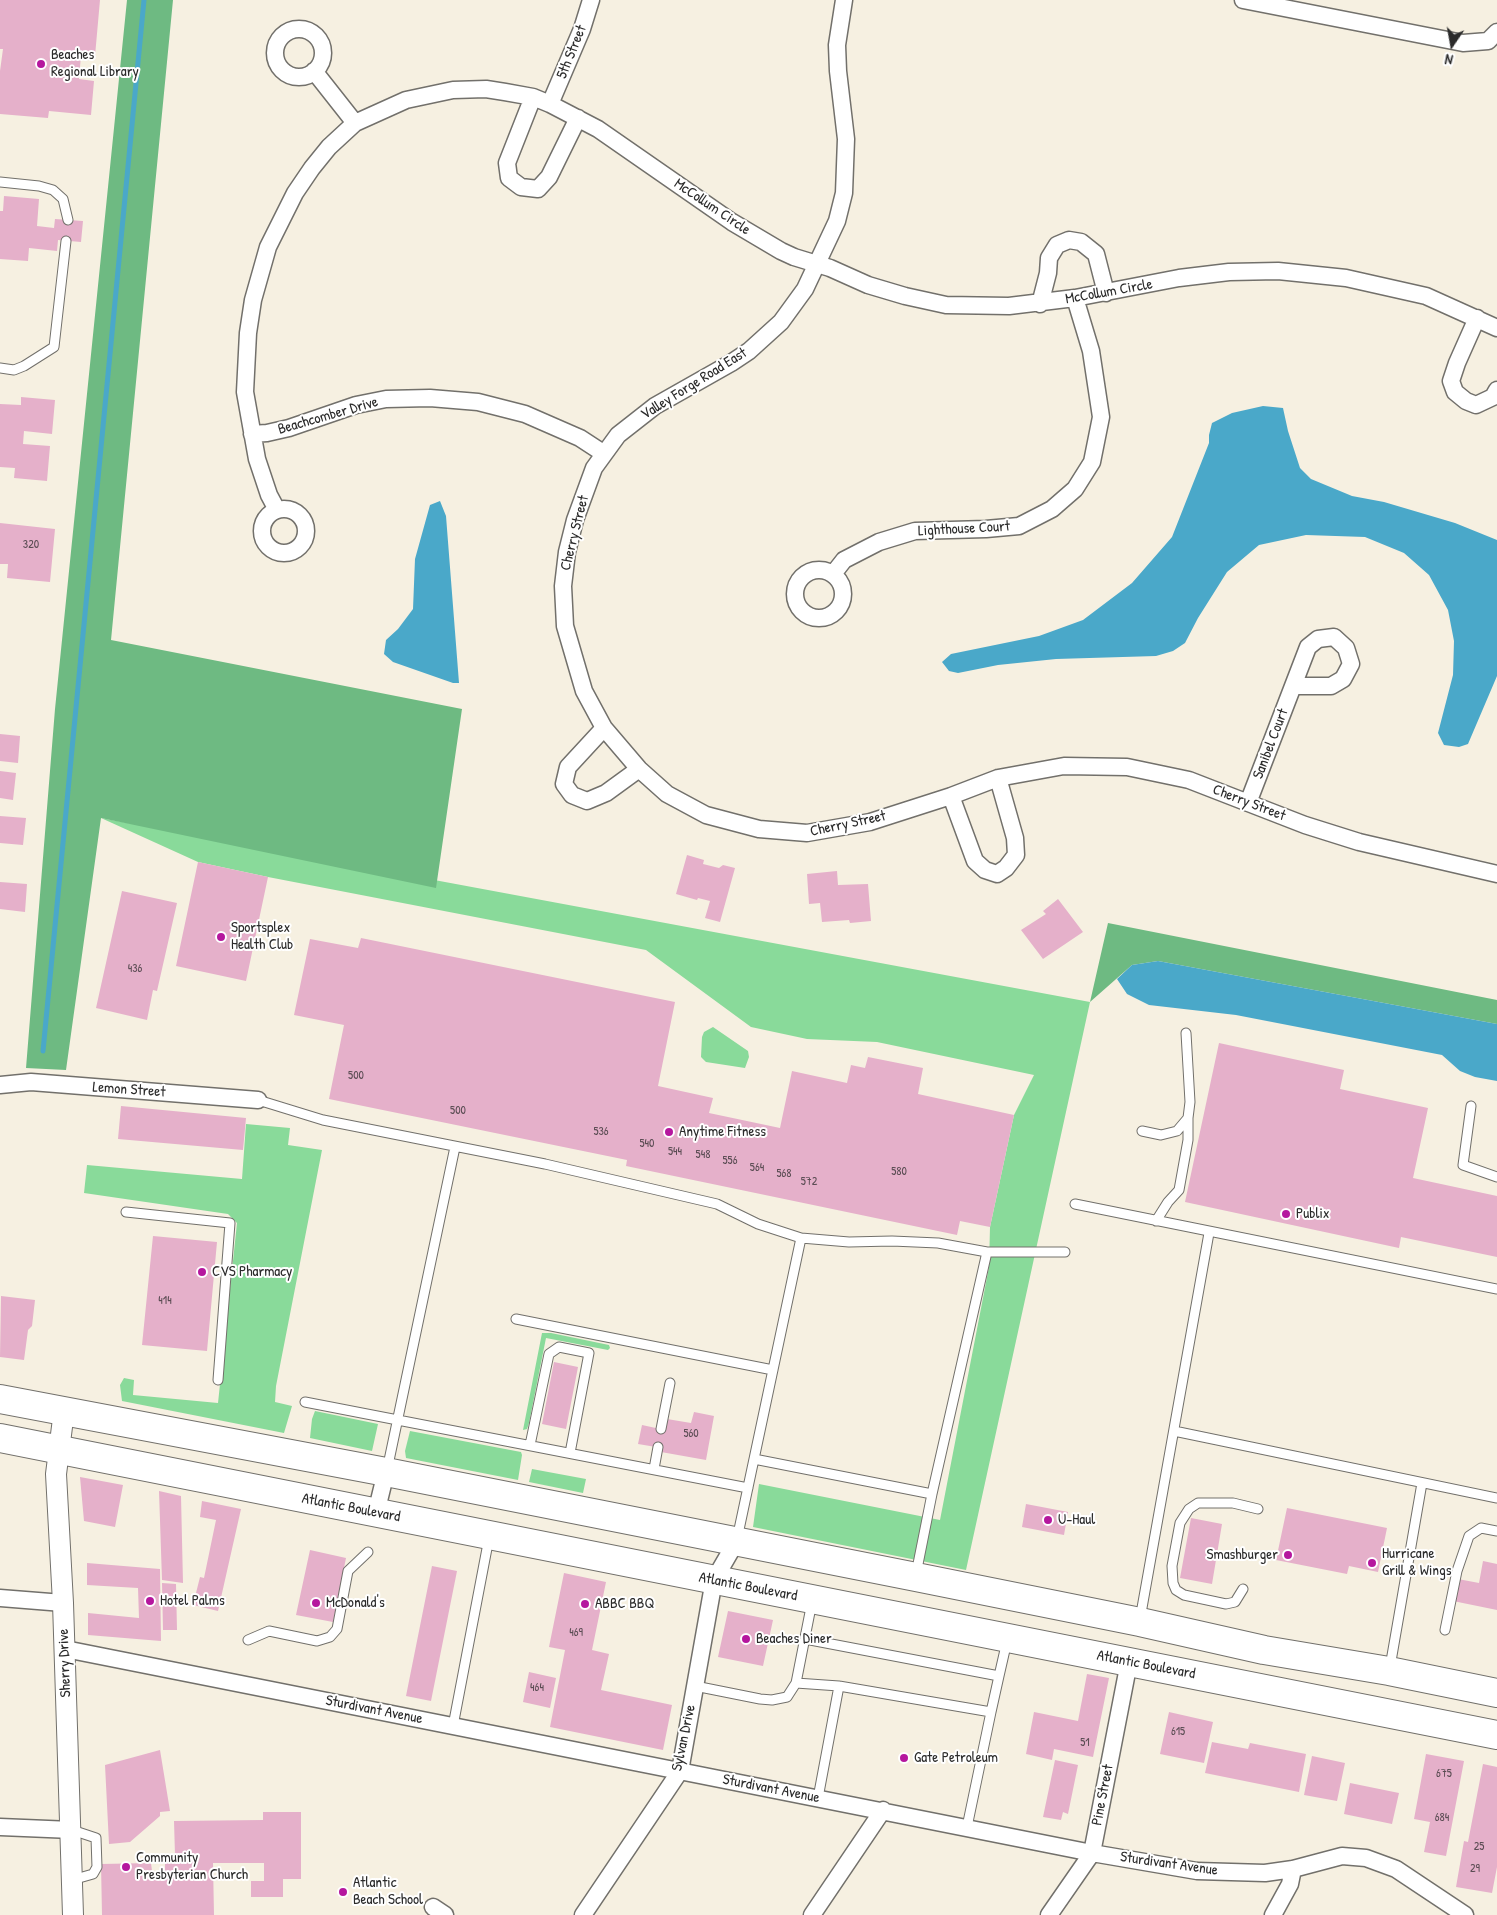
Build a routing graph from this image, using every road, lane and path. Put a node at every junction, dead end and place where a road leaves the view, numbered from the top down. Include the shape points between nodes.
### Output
1 (591, 0) edge
2 (844, 0) edge
3 (1243, 0) edge
4 (1493, 36) edge
5 (314, 71) dead end
6 (533, 97) junction
7 (550, 104) junction
8 (578, 118) junction
9 (355, 122) junction
10 (0, 182) edge
11 (68, 220) dead end
12 (66, 241) dead end
13 (817, 264) junction
14 (1106, 293) junction
15 (1075, 298) junction
16 (1040, 304) junction
17 (1477, 318) junction
18 (1497, 328) edge
19 (0, 368) edge
20 (1497, 390) edge
21 (252, 434) junction
22 (603, 453) junction
23 (277, 510) dead end
24 (833, 574) dead end
25 (1294, 686) dead end
26 (604, 728) junction
27 (639, 769) junction
28 (998, 778) junction
29 (951, 796) junction
30 (1248, 803) junction
31 (1497, 874) edge
32 (1186, 1034) dead end
33 (0, 1085) edge
34 (258, 1100) joint
35 (1471, 1106) dead end
36 (1188, 1118) junction
37 (1142, 1132) dead end
38 (455, 1146) junction
39 (1497, 1177) edge
40 (1075, 1204) dead end
41 (126, 1212) dead end
42 (1156, 1221) junction
43 (1209, 1233) junction
44 (800, 1238) junction
45 (987, 1252) junction
46 (1065, 1252) dead end
47 (1497, 1289) edge
48 (516, 1319) dead end
49 (773, 1370) junction
50 (218, 1380) dead end
51 (670, 1383) dead end
52 (0, 1399) edge
53 (305, 1402) dead end
54 (64, 1411) junction
55 (397, 1420) junction
56 (661, 1429) dead end
57 (1174, 1432) junction
58 (0, 1438) edge
59 (530, 1445) junction
60 (658, 1447) dead end
61 (58, 1450) junction
62 (570, 1453) junction
63 (754, 1459) junction
64 (654, 1469) junction
65 (386, 1472) junction
66 (1422, 1483) junction
67 (748, 1488) junction
68 (932, 1494) junction
69 (1497, 1498) edge
70 (1258, 1509) dead end
71 (376, 1513) junction
72 (1497, 1531) edge
73 (490, 1535) junction
74 (736, 1542) junction
75 (368, 1552) dead end
76 (916, 1577) junction
77 (714, 1580) junction
78 (1243, 1589) dead end
79 (0, 1598) edge
80 (813, 1600) junction
81 (63, 1603) junction
82 (1140, 1622) junction
83 (1445, 1630) dead end
84 (1008, 1638) junction
85 (805, 1639) junction
86 (248, 1640) dead end
87 (64, 1649) junction
88 (1264, 1650) junction
89 (1129, 1662) junction
90 (1389, 1671) junction
91 (999, 1676) junction
92 (796, 1683) junction
93 (695, 1686) junction
94 (839, 1686) junction
95 (1497, 1693) edge
96 (991, 1712) junction
97 (453, 1726) junction
98 (1497, 1735) edge
99 (680, 1771) junction
100 (818, 1798) junction
101 (883, 1810) junction
102 (0, 1827) edge
103 (967, 1827) junction
104 (72, 1830) junction
105 (1092, 1853) junction
106 (1293, 1869) junction
107 (73, 1915) edge
108 (583, 1915) edge
109 (812, 1915) edge
110 (1049, 1915) edge
111 (1273, 1915) edge
112 (1465, 1915) edge

1 - 7 street, 5th Street
2 - 13 street, Valley Forge Road East via 837,45 846,139 844,192 837,221
3 - 4 street via 1463,43
5 - 9 street
6 - 7 street, McCollum Circle
6 - 8 street via 507,163 510,178 521,187 538,189 549,177
6 - 9 street, McCollum Circle via 486,89 453,90 406,100
7 - 8 street, McCollum Circle
8 - 13 street, McCollum Circle via 732,222 781,251
9 - 21 street, McCollum Circle via 329,147 304,180 268,247 253,300 248,333 245,392
10 - 11 lane via 53,190 63,199
12 - 19 lane via 54,347 14,370
13 - 16 street, McCollum Circle via 868,285 946,305
13 - 22 street, Valley Forge Road East via 805,289 781,322 749,351 647,412 618,434
14 - 15 street, McCollum Circle
14 - 16 street via 1096,254 1081,242 1069,240 1057,245 1049,258
14 - 17 street, McCollum Circle via 1179,278 1278,271 1346,278 1390,287 1426,296
15 - 16 street, McCollum Circle
15 - 24 street, Lighthouse Court via 1091,351 1101,417 1092,462 1075,489 1052,509 1019,526 915,531 879,542 844,560
17 - 18 street, McCollum Circle
17 - 20 street via 1457,364 1452,381 1455,392 1476,405 1493,398
21 - 22 street, Beachcomber Drive via 289,428 356,405 430,398 478,402 525,414 580,438
21 - 23 street, McCollum Circle via 269,495
22 - 26 street, Cherry Street via 594,468 575,520 563,586 565,626 584,691
25 - 30 street, Sanibel Court
26 - 27 street, Cherry Street
26 - 27 street via 568,767 564,784 572,795 587,801 606,793
27 - 29 street, Cherry Street via 667,794 706,815 768,830 807,833 870,822
28 - 29 street, Cherry Street
28 - 29 street via 1015,838 1016,854 997,874 985,870 975,861
28 - 30 street, Cherry Street via 1064,766 1127,767 1189,780
30 - 31 street, Cherry Street via 1359,842
32 - 36 lane
33 - 34 street, Lemon Street via 31,1082
34 - 38 lane via 323,1120
35 - 39 lane via 1463,1165
36 - 37 lane via 1177,1131 1161,1135
36 - 42 lane via 1188,1140 1179,1190
38 - 44 lane via 717,1204 758,1224
38 - 55 lane
40 - 42 lane
41 - 50 lane via 230,1223
42 - 43 lane
43 - 47 lane
43 - 57 lane
44 - 45 lane via 849,1242 938,1242
44 - 49 lane
45 - 46 lane
45 - 68 lane
48 - 49 lane
49 - 63 lane
51 - 56 lane
52 - 54 highway
53 - 55 lane
54 - 61 street, Sherry Drive
54 - 65 highway
55 - 59 lane
55 - 65 lane
57 - 66 lane
57 - 82 lane
58 - 61 highway, Atlantic Boulevard
59 - 62 lane
59 - 62 lane via 549,1354 559,1347 589,1353
60 - 64 lane
61 - 71 highway, Atlantic Boulevard
61 - 81 street, Sherry Drive via 56,1474
62 - 64 lane
63 - 67 lane
63 - 68 lane
64 - 67 lane
65 - 71 street
65 - 74 highway
66 - 69 lane
66 - 90 lane
67 - 74 lane
68 - 76 lane
70 - 78 lane via 1233,1503 1198,1503 1189,1509 1180,1523 1172,1566 1176,1590 1184,1595 1226,1604 1235,1602
71 - 73 highway, Atlantic Boulevard
72 - 83 lane via 1481,1528 1469,1536 1457,1571
73 - 77 highway, Atlantic Boulevard
73 - 97 lane
74 - 76 highway
74 - 77 street, Sylvan Drive
75 - 86 lane via 348,1572 337,1629 330,1638 317,1641 269,1631
76 - 82 highway
77 - 80 highway, Atlantic Boulevard
77 - 93 street, Sylvan Drive
79 - 81 street
80 - 84 highway, Atlantic Boulevard
80 - 85 lane
81 - 87 street, Sherry Drive
82 - 84 highway via 1124,1637 1107,1642 1019,1629
82 - 88 highway
84 - 89 highway, Atlantic Boulevard
84 - 91 lane
85 - 91 lane
85 - 92 lane
87 - 97 street, Sturdivant Avenue
87 - 104 street, Sherry Drive
88 - 89 highway via 1162,1641 1147,1643 1136,1650
88 - 90 highway
89 - 98 highway, Atlantic Boulevard
89 - 105 street, Pine Street
90 - 95 highway
91 - 96 lane
92 - 93 lane via 787,1697 772,1700
92 - 94 lane
93 - 99 street, Sylvan Drive
94 - 96 lane
94 - 100 lane
96 - 103 lane
97 - 99 street, Sturdivant Avenue
99 - 100 street, Sturdivant Avenue
99 - 108 street, Sylvan Drive
100 - 101 street, Sturdivant Avenue
101 - 103 street, Sturdivant Avenue
101 - 109 street
102 - 104 street
103 - 105 street, Sturdivant Avenue
104 - 107 street, Sherry Drive
105 - 106 street, Sturdivant Avenue via 1197,1871 1264,1873
105 - 110 street, Pine Street
106 - 111 street via 1290,1884
106 - 112 street, Sturdivant Avenue via 1342,1856 1366,1858 1396,1868

